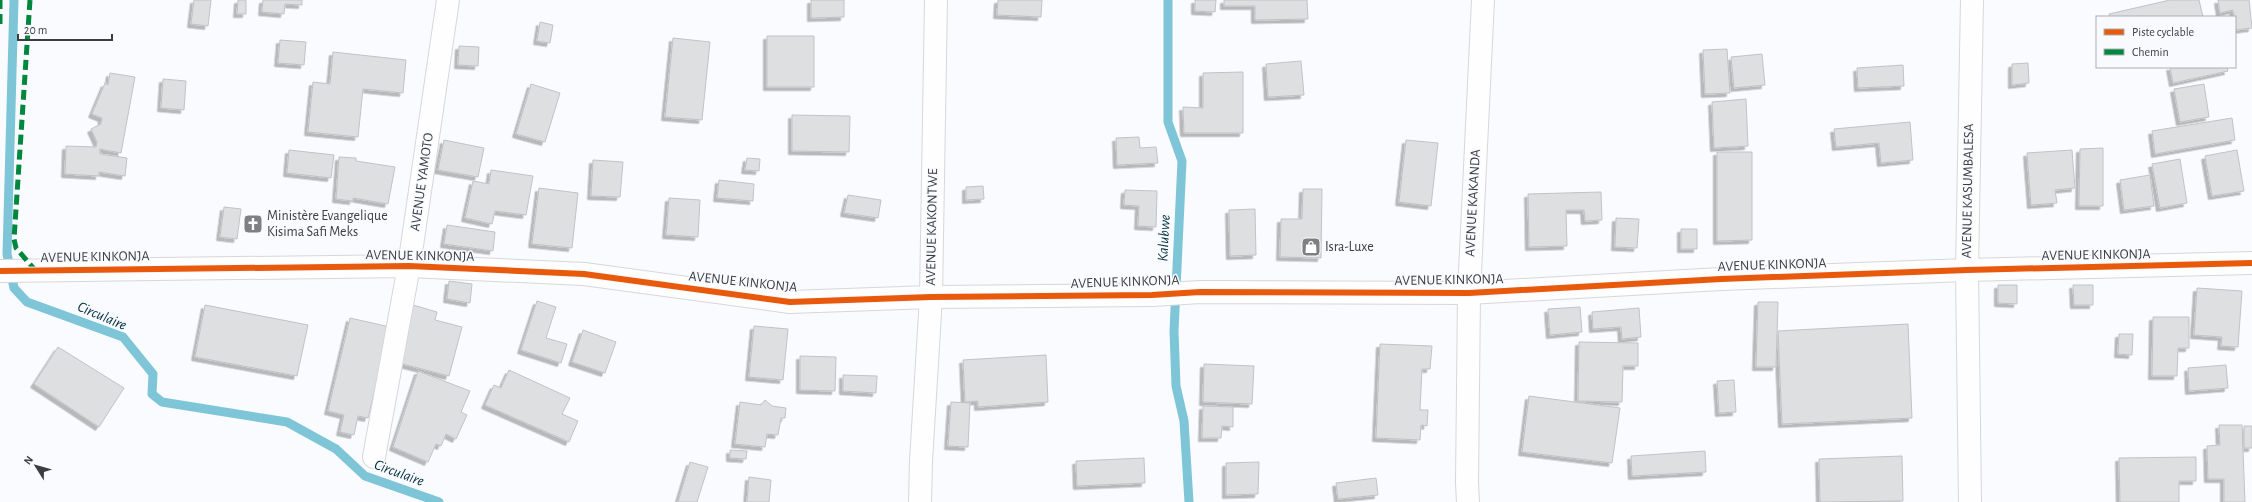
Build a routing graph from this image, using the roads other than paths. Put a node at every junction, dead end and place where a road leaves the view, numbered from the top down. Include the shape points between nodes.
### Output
1 (448, 0) edge
2 (936, 0) edge
3 (1484, 0) edge
4 (1972, 0) edge
5 (2252, 263) edge
6 (409, 266) junction
7 (1967, 270) junction
8 (0, 271) edge
9 (1469, 293) junction
10 (931, 297) junction
11 (374, 457) dead end
12 (920, 502) edge
13 (1468, 502) edge
14 (1970, 502) edge

1 - 6 street, AVENUE YAMOTO
2 - 10 street, AVENUE KAKONTWE
3 - 9 street, AVENUE KAKANDA
4 - 7 street, AVENUE KASUMBALESA
5 - 7 street, AVENUE KINKONJA
6 - 8 street, AVENUE KINKONJA
6 - 10 street, AVENUE KINKONJA via 584,274 790,302
6 - 11 street, AVENUE YAMOTO
7 - 9 street, AVENUE KINKONJA via 1721,279
7 - 14 street, AVENUE KASUMBALESA
9 - 10 street, AVENUE KINKONJA via 1200,292 1152,295
9 - 13 street, AVENUE KAKANDA
10 - 12 street, AVENUE KAKONTWE

